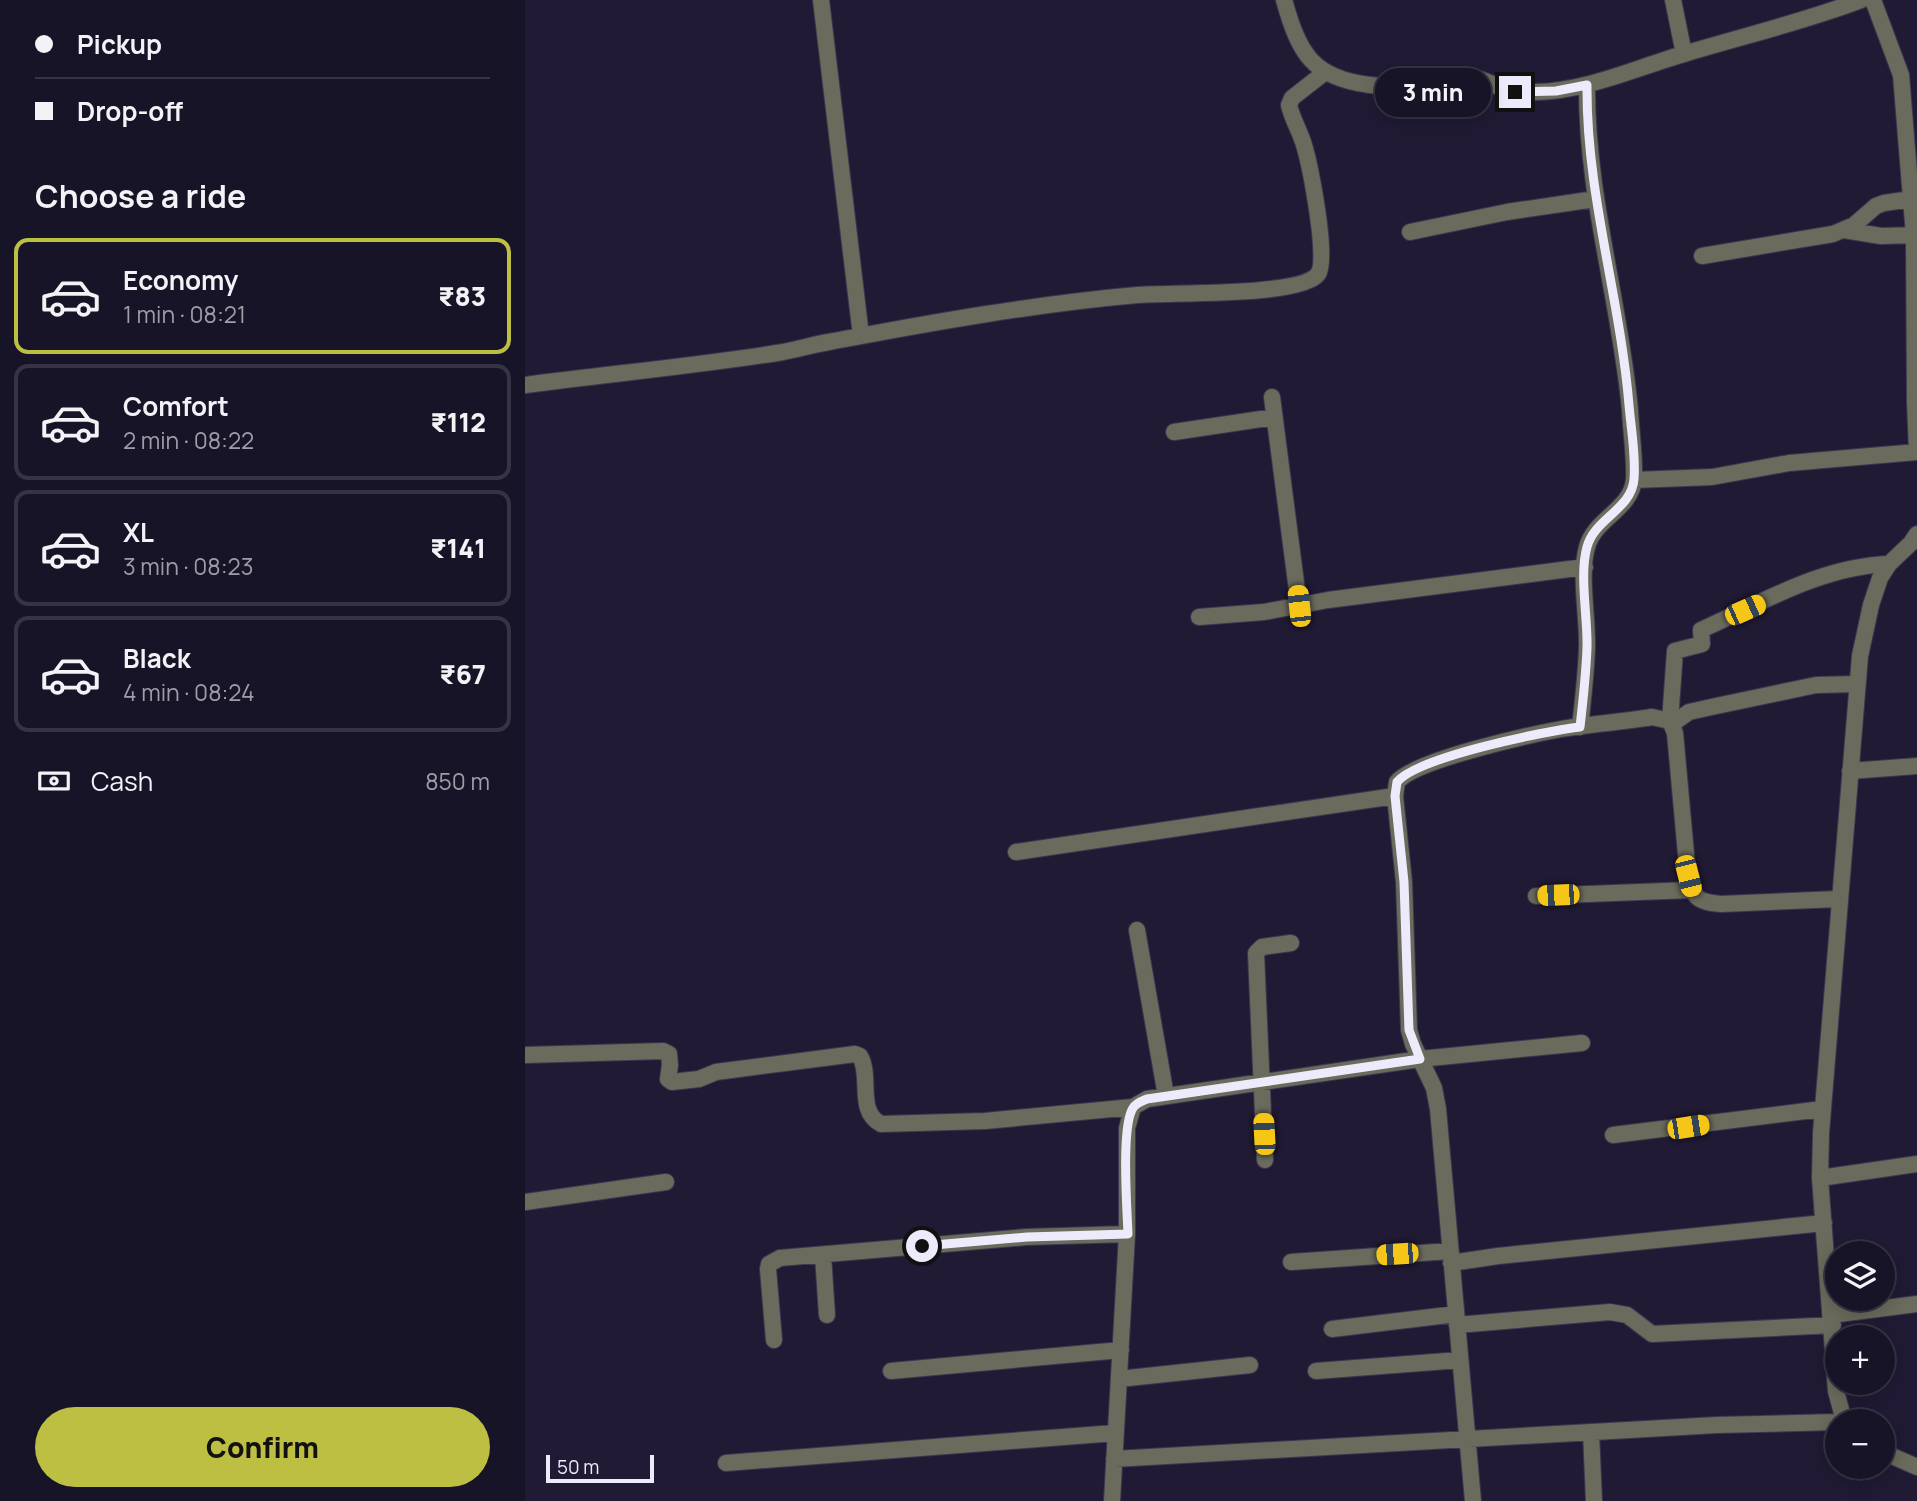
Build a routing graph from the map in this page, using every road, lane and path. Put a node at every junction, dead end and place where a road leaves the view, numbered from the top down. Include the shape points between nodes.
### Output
1 (821, 0) edge
2 (1284, 0) edge
3 (1673, 0) edge
4 (1861, 0) edge
5 (1873, 0) edge
6 (1684, 54) junction
7 (1320, 76) junction
8 (1587, 85) junction
9 (1595, 199) junction
10 (1911, 199) junction
11 (1844, 230) junction
12 (1410, 232) dead end
13 (1915, 235) edge
14 (1702, 256) dead end
15 (861, 336) junction
16 (525, 385) edge
17 (1272, 397) dead end
18 (1916, 403) edge
19 (1274, 416) junction
20 (1174, 432) dead end
21 (1917, 451) edge
22 (1634, 480) junction
23 (1916, 535) edge
24 (1889, 564) junction
25 (1585, 567) junction
26 (1299, 606) junction
27 (1199, 617) dead end
28 (1857, 684) junction
29 (1671, 722) junction
30 (1580, 727) junction
31 (1917, 766) edge
32 (1850, 771) junction
33 (1395, 796) junction
34 (1016, 852) dead end
35 (1691, 890) junction
36 (1537, 896) dead end
37 (1838, 899) junction
38 (1137, 930) dead end
39 (1291, 943) dead end
40 (1583, 1043) dead end
41 (525, 1055) edge
42 (1420, 1059) junction
43 (1262, 1082) junction
44 (1166, 1096) junction
45 (1133, 1107) junction
46 (1822, 1109) junction
47 (1613, 1135) dead end
48 (1265, 1160) dead end
49 (1917, 1164) edge
50 (1820, 1178) junction
51 (666, 1182) dead end
52 (525, 1202) edge
53 (1824, 1223) junction
54 (1128, 1234) junction
55 (823, 1255) junction
56 (1451, 1257) junction
57 (1291, 1262) dead end
58 (1917, 1304) edge
59 (827, 1315) dead end
60 (1457, 1320) junction
61 (1832, 1320) junction
62 (1332, 1329) dead end
63 (774, 1340) dead end
64 (1121, 1350) junction
65 (1460, 1360) junction
66 (1250, 1365) dead end
67 (891, 1371) dead end
68 (1316, 1371) dead end
69 (1119, 1379) junction
70 (1841, 1409) edge
71 (1825, 1422) edge
72 (1591, 1432) junction
73 (1115, 1433) junction
74 (1468, 1440) junction
75 (1895, 1458) edge
76 (1114, 1459) junction
77 (726, 1463) dead end
78 (1917, 1468) edge
79 (1111, 1501) edge
80 (1473, 1501) edge
81 (1594, 1501) edge

1 - 15 street
2 - 7 street via 1298,40
3 - 6 street
4 - 6 street
5 - 10 street via 1901,75
6 - 8 street
7 - 8 street via 1402,88 1471,76 1515,92
7 - 15 street via 1289,105 1311,170 1319,224 1322,266 1313,280 1245,293 1091,299
8 - 9 street
9 - 12 street
9 - 22 street via 1628,389
10 - 11 street via 1876,206
10 - 13 street
11 - 13 street
11 - 14 street
13 - 18 street
15 - 16 street via 779,353
17 - 19 street
18 - 21 street
19 - 20 street
19 - 26 street
21 - 22 street via 1789,463 1713,477
22 - 25 street via 1626,500 1594,532
23 - 24 street
24 - 28 street via 1871,605
24 - 29 street via 1827,574 1701,630 1702,644 1675,651
25 - 26 street
25 - 30 street via 1587,648
26 - 27 street
28 - 29 street via 1816,685 1689,712
28 - 32 street
29 - 30 street via 1653,717
29 - 35 street
30 - 33 street via 1423,766 1401,776
31 - 32 street
32 - 37 street
33 - 34 street
33 - 42 street via 1404,882 1409,1030
35 - 36 street
35 - 37 street via 1704,902 1721,904
37 - 46 street
38 - 44 street
39 - 43 street via 1262,947 1256,953
40 - 42 street
41 - 45 street via 663,1051 669,1054 668,1079 672,1082 855,1054 864,1066 869,1115 881,1124 985,1121
42 - 43 street
42 - 56 street via 1439,1109
43 - 44 street
43 - 48 street
44 - 45 street
45 - 54 street via 1127,1128
46 - 47 street
46 - 50 street
49 - 50 street
50 - 53 street
51 - 52 street
53 - 56 street
53 - 61 street
54 - 55 street via 1027,1237
54 - 64 street
55 - 59 street
55 - 63 street via 780,1258 769,1264
56 - 57 street
56 - 60 street
58 - 61 street
60 - 61 street via 1619,1312 1652,1334
60 - 62 street
60 - 65 street
61 - 70 street
64 - 67 street
64 - 69 street
65 - 68 street
65 - 74 street
66 - 69 street
69 - 73 street
71 - 72 street
72 - 74 street
72 - 81 street
73 - 76 street
73 - 77 street
74 - 76 street
74 - 80 street
75 - 78 street
76 - 79 street

